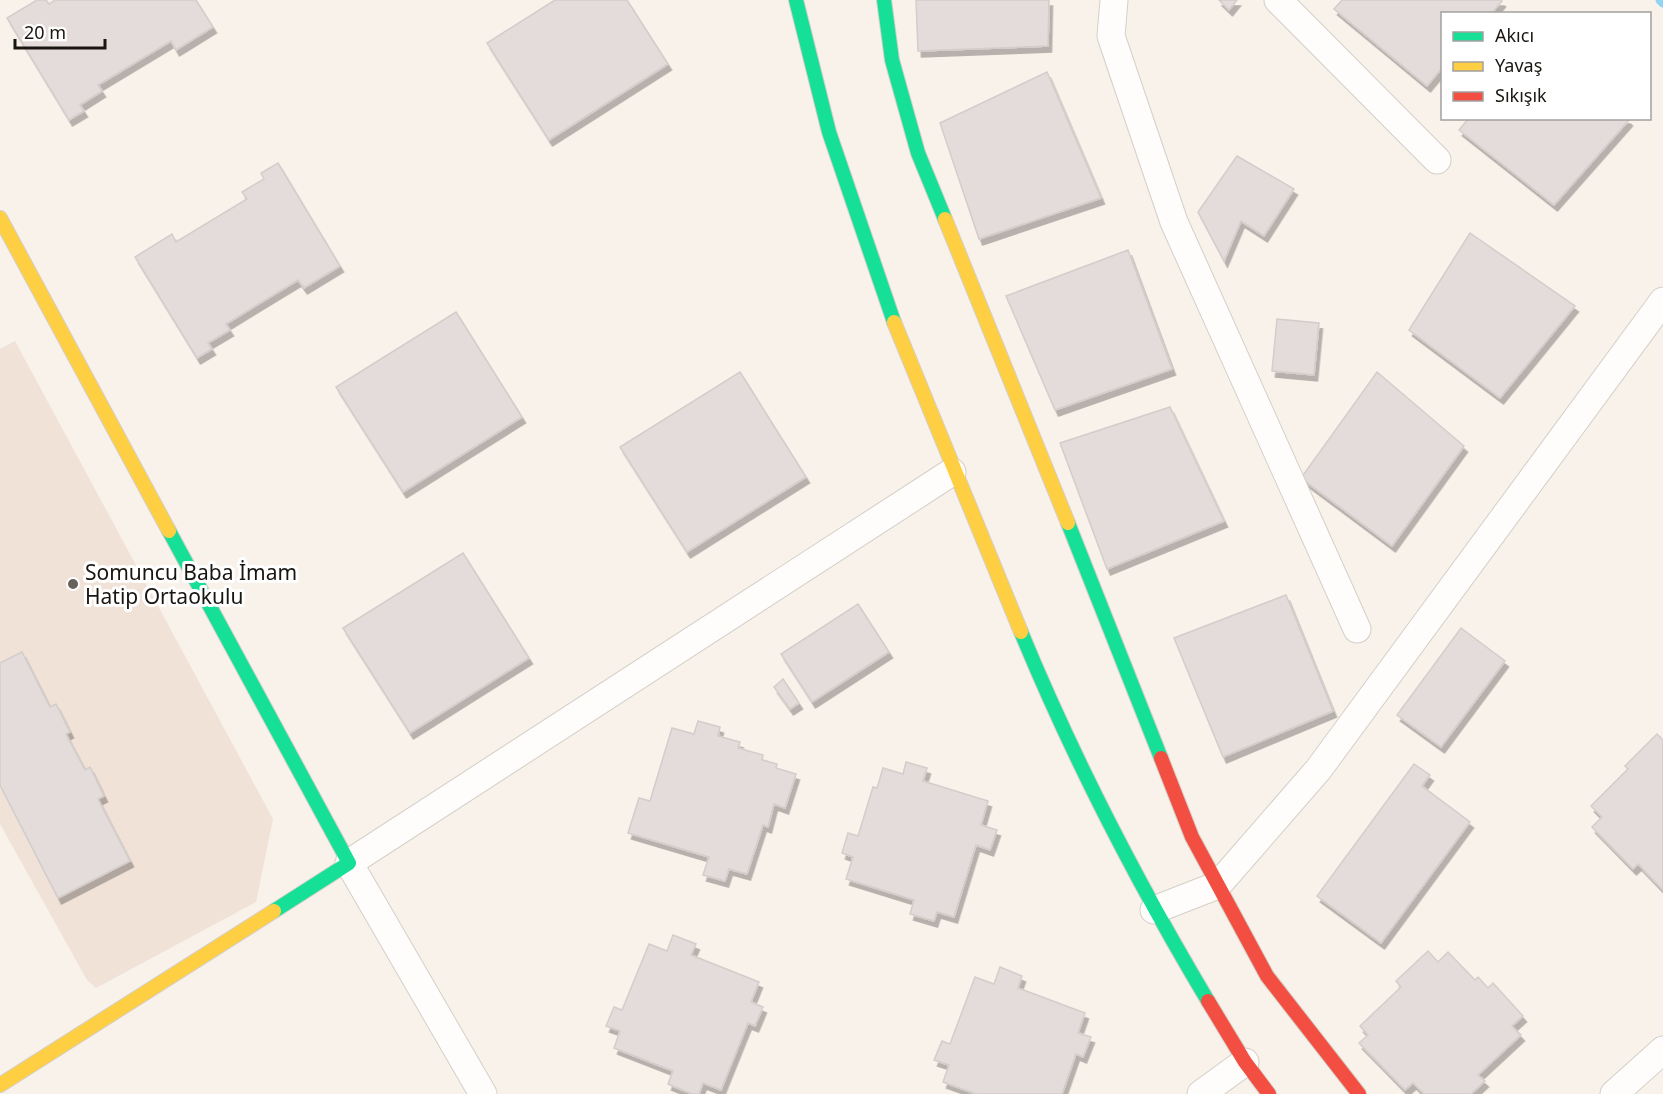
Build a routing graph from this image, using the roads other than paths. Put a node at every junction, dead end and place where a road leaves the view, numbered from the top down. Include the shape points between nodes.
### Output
1 (796, 0) edge
2 (884, 0) edge
3 (1114, 0) edge
4 (1278, 0) edge
5 (1437, 160) dead end
6 (0, 218) edge
7 (1663, 301) edge
8 (952, 472) junction
9 (1357, 629) dead end
10 (349, 863) junction
11 (1218, 885) junction
12 (1154, 910) junction
13 (1663, 1050) edge
14 (1245, 1062) junction
15 (0, 1085) edge
16 (483, 1094) edge
17 (1201, 1094) edge
18 (1269, 1094) edge
19 (1359, 1094) edge
20 (1614, 1094) edge

1 - 8 main road via 829,132 905,353
2 - 11 main road via 891,60 918,153 1192,837
3 - 9 street via 1111,36 1174,222
4 - 5 street
6 - 10 main road
7 - 11 street via 1318,770
8 - 10 street
8 - 12 main road via 1059,725
10 - 15 main road
10 - 16 street
11 - 12 street
11 - 19 main road via 1267,976
12 - 14 main road
13 - 20 street
14 - 17 street
14 - 18 main road

